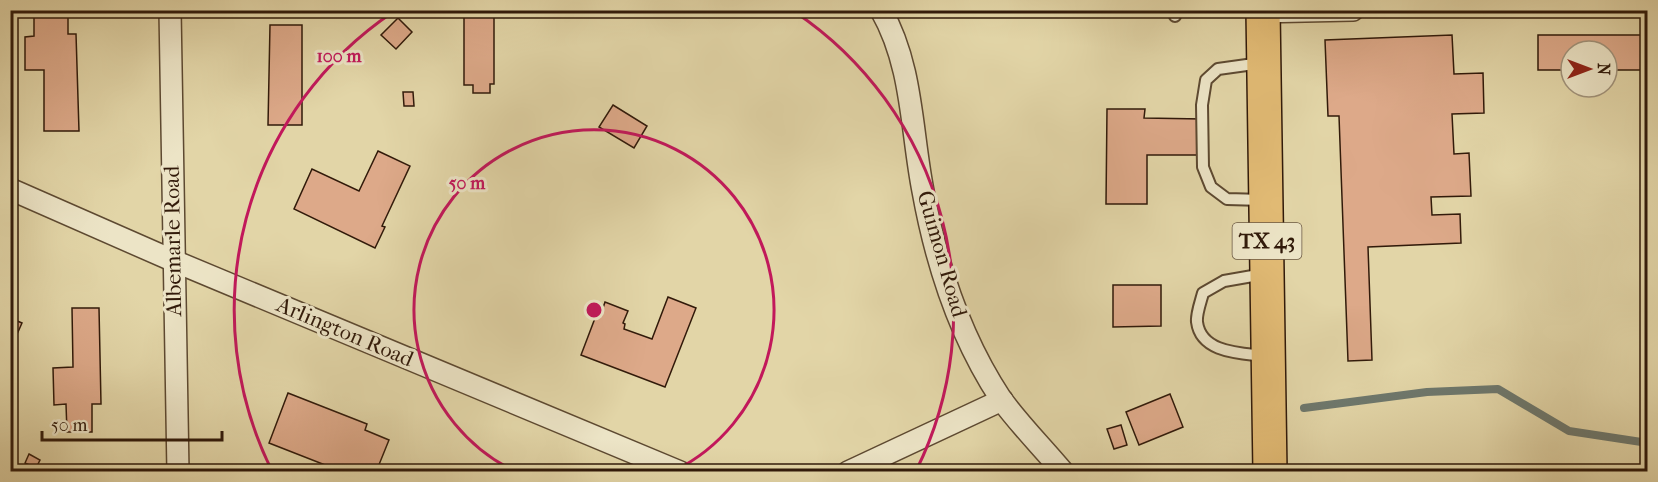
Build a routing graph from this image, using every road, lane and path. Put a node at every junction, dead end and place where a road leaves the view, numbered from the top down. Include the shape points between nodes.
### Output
1 (170, 10) edge
2 (881, 10) edge
3 (1353, 10) edge
4 (1263, 11) edge
5 (1264, 63) junction
6 (10, 189) edge
7 (1266, 200) junction
8 (174, 261) junction
9 (1267, 274) junction
10 (1268, 356) junction
11 (1002, 400) junction
12 (178, 471) edge
13 (680, 471) edge
14 (848, 471) edge
15 (1063, 471) edge
16 (1270, 471) edge

1 - 8 street, Albemarle Road
2 - 11 street, Guimon Road via 900,51 908,83 922,190 945,279 979,363
3 - 4 street
4 - 5 main road, TX 43
5 - 7 main road, TX 43
5 - 7 lane via 1218,69 1206,80 1202,105 1203,167 1211,187 1227,199
6 - 8 street, Arlington Road
7 - 9 main road, TX 43
8 - 12 street, Albemarle Road
8 - 13 street, Arlington Road
9 - 10 main road, TX 43
9 - 10 lane via 1224,280 1203,293 1197,321 1204,339 1225,352
10 - 16 main road, TX 43
11 - 14 street
11 - 15 street, Guimon Road

